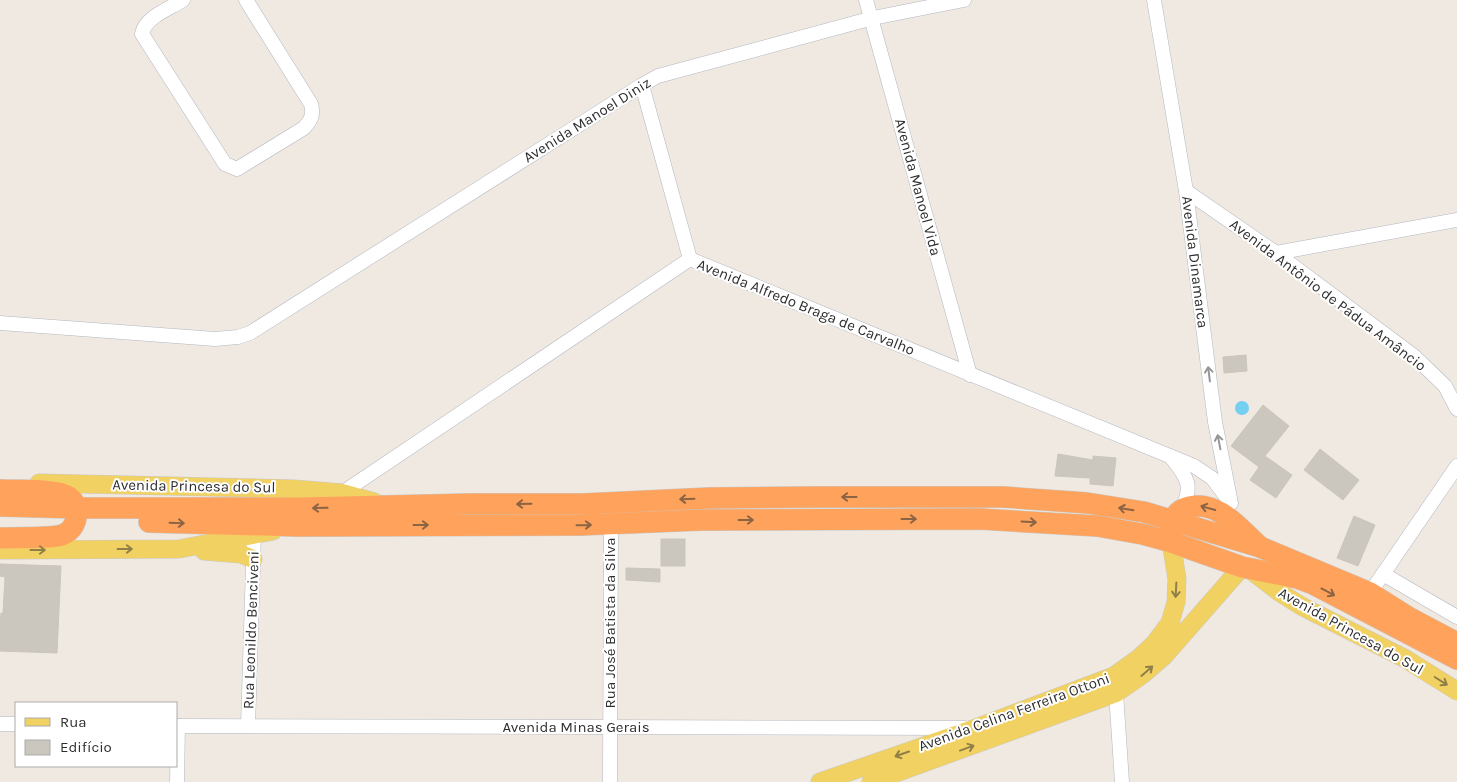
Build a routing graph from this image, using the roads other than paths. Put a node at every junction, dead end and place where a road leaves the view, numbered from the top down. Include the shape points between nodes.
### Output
1 (183, 0) edge
2 (246, 0) edge
3 (866, 0) edge
4 (964, 0) edge
5 (1154, 0) edge
6 (873, 18) junction
7 (642, 85) junction
8 (1186, 191) junction
9 (1457, 220) edge
10 (1276, 253) junction
11 (690, 259) junction
12 (0, 323) edge
13 (970, 375) junction
14 (1457, 410) edge
15 (1170, 457) junction
16 (1457, 466) edge
17 (0, 481) edge
18 (0, 490) edge
19 (342, 494) junction
20 (1231, 503) junction
21 (0, 506) edge
22 (387, 506) junction
23 (77, 514) junction
24 (1178, 514) junction
25 (0, 520) edge
26 (611, 524) junction
27 (1237, 524) junction
28 (298, 526) junction
29 (254, 534) junction
30 (0, 538) edge
31 (1171, 542) junction
32 (1260, 547) junction
33 (179, 549) junction
34 (0, 550) edge
35 (253, 560) junction
36 (1245, 568) junction
37 (1383, 574) junction
38 (1370, 594) junction
39 (1457, 617) edge
40 (1457, 643) edge
41 (1457, 659) edge
42 (1457, 691) edge
43 (1116, 693) junction
44 (0, 724) edge
45 (15, 724) edge
46 (178, 726) edge
47 (248, 726) junction
48 (610, 727) junction
49 (976, 728) junction
50 (177, 767) edge
51 (177, 782) edge
52 (610, 782) edge
53 (820, 782) edge
54 (871, 782) edge
55 (1122, 782) edge

1 - 2 street via 145,25 142,34 225,164 233,169 242,167 304,128 314,112
3 - 6 street, Avenida Manoel Vida
4 - 6 street, Avenida Manoel Diniz
5 - 8 street, Avenida Dinamarca
6 - 7 street, Avenida Manoel Diniz via 675,70
6 - 13 street, Avenida Manoel Vida
7 - 11 street
7 - 12 street, Avenida Manoel Diniz via 250,333 221,339
8 - 10 street, Avenida Antônio de Pádua Amâncio
20 -> 8 street, Avenida Dinamarca via 1215,422
9 - 10 street
10 - 14 street, Avenida Antônio de Pádua Amâncio via 1414,356 1445,386
11 - 13 street, Avenida Alfredo Braga de Carvalho
11 - 19 street, Avenida Alfredo Braga de Carvalho
13 - 15 street, Avenida Alfredo Braga de Carvalho
15 - 20 street, Avenida Alfredo Braga de Carvalho via 1204,472
15 - 24 street via 1188,481 1188,497
16 - 37 street
17 - 19 main road, Avenida Princesa do Sul via 294,489
18 - 23 highway via 57,492 74,501
19 - 22 main road, Avenida Princesa do Sul
20 - 27 street, Avenida Dinamarca
21 - 23 highway
22 -> 23 highway
24 -> 22 highway via 1087,503 1003,498 710,498 583,504
23 - 25 highway
23 -> 28 highway
23 - 30 highway via 72,528 61,535
27 -> 24 highway via 1210,508 1190,506
24 - 31 highway
24 - 32 highway
28 -> 26 highway
26 -> 31 highway via 701,520 980,519 1097,526
26 - 48 street, Rua José Batista da Silva
27 - 32 highway
28 - 29 main road
29 - 33 main road
29 - 35 street, Rua Leonildo Benciveni
31 - 36 highway
31 -> 49 main road, Avenida Celina Ferreira Ottoni via 1177,579 1176,602 1170,623 1154,644 1114,676
32 - 38 highway
34 -> 33 main road
33 - 35 main road via 229,552
35 - 47 street, Rua Leonildo Benciveni
36 -> 41 highway via 1313,584
36 -> 42 main road, Avenida Princesa do Sul via 1303,607 1404,658
43 -> 36 main road, Avenida Celina Ferreira Ottoni via 1164,656
37 - 38 street
37 - 39 street
38 - 40 highway
54 -> 43 main road, Avenida Celina Ferreira Ottoni
43 - 55 street
44 - 45 street
46 - 47 street, Avenida Minas Gerais
47 - 48 street, Avenida Minas Gerais
48 - 49 street, Avenida Minas Gerais
48 - 52 street, Rua José Batista da Silva
49 -> 53 main road, Avenida Celina Ferreira Ottoni
50 - 51 street

